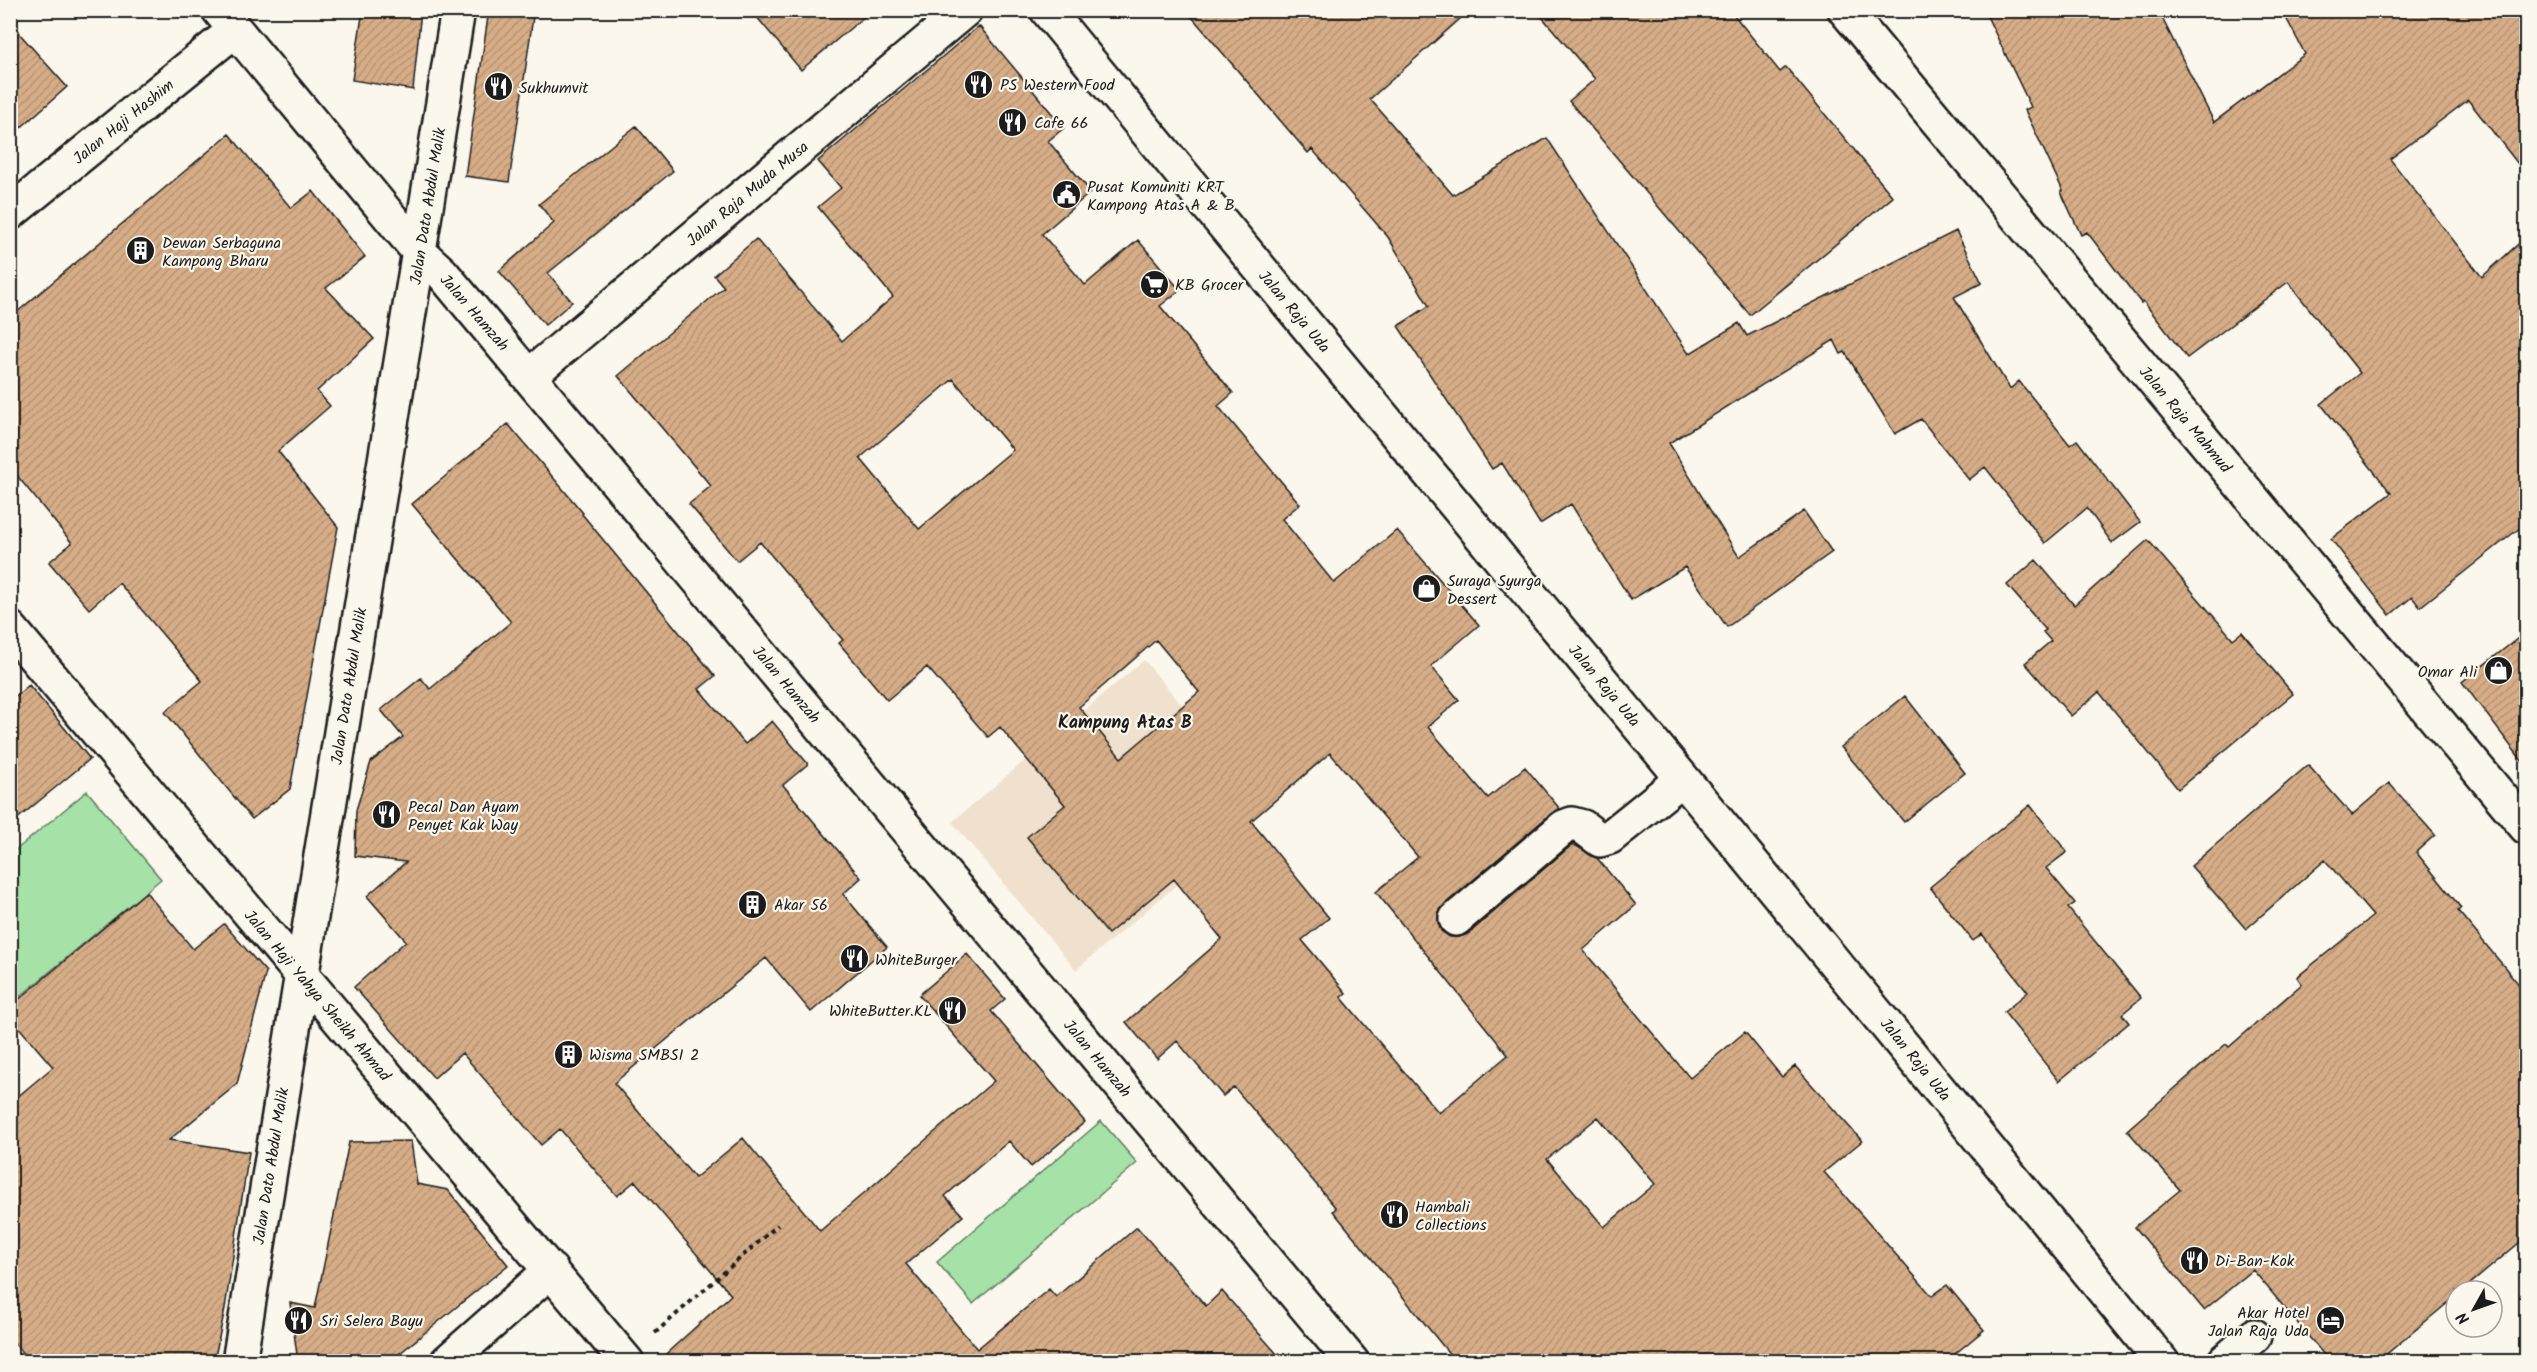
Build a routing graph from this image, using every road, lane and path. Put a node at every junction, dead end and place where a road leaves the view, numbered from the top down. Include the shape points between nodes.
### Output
1 (458, 10) edge
2 (965, 10) edge
3 (1047, 10) edge
4 (1858, 15) edge
5 (227, 20) edge
6 (10, 213) edge
7 (419, 252) junction
8 (529, 376) junction
9 (10, 628) edge
10 (1682, 779) junction
11 (2526, 827) edge
12 (1456, 919) dead end
13 (301, 976) junction
14 (778, 1225) dead end
15 (551, 1270) junction
16 (2254, 1336) dead end
17 (626, 1360) edge
18 (239, 1362) edge
19 (447, 1362) edge
20 (1352, 1362) edge
21 (2162, 1362) edge
22 (2223, 1362) edge

1 - 7 street, Jalan Dato Abdul Malik
2 - 8 street, Jalan Raja Muda Musa
3 - 10 street, Jalan Raja Uda
4 - 11 street, Jalan Raja Mahmud
5 - 6 street, Jalan Haji Hashim
5 - 7 street, Jalan Hamzah
7 - 8 street, Jalan Hamzah via 442,273
7 - 13 street, Jalan Dato Abdul Malik
8 - 20 street, Jalan Hamzah
9 - 13 street, Jalan Haji Yahya Sheikh Ahmad
10 - 12 street via 1610,837 1600,840 1583,827 1564,827
10 - 21 street, Jalan Raja Uda
13 - 15 street, Jalan Haji Yahya Sheikh Ahmad
13 - 18 street, Jalan Dato Abdul Malik
14 - 17 path
15 - 17 street, Jalan Haji Yahya Sheikh Ahmad
15 - 19 street
16 - 22 street

